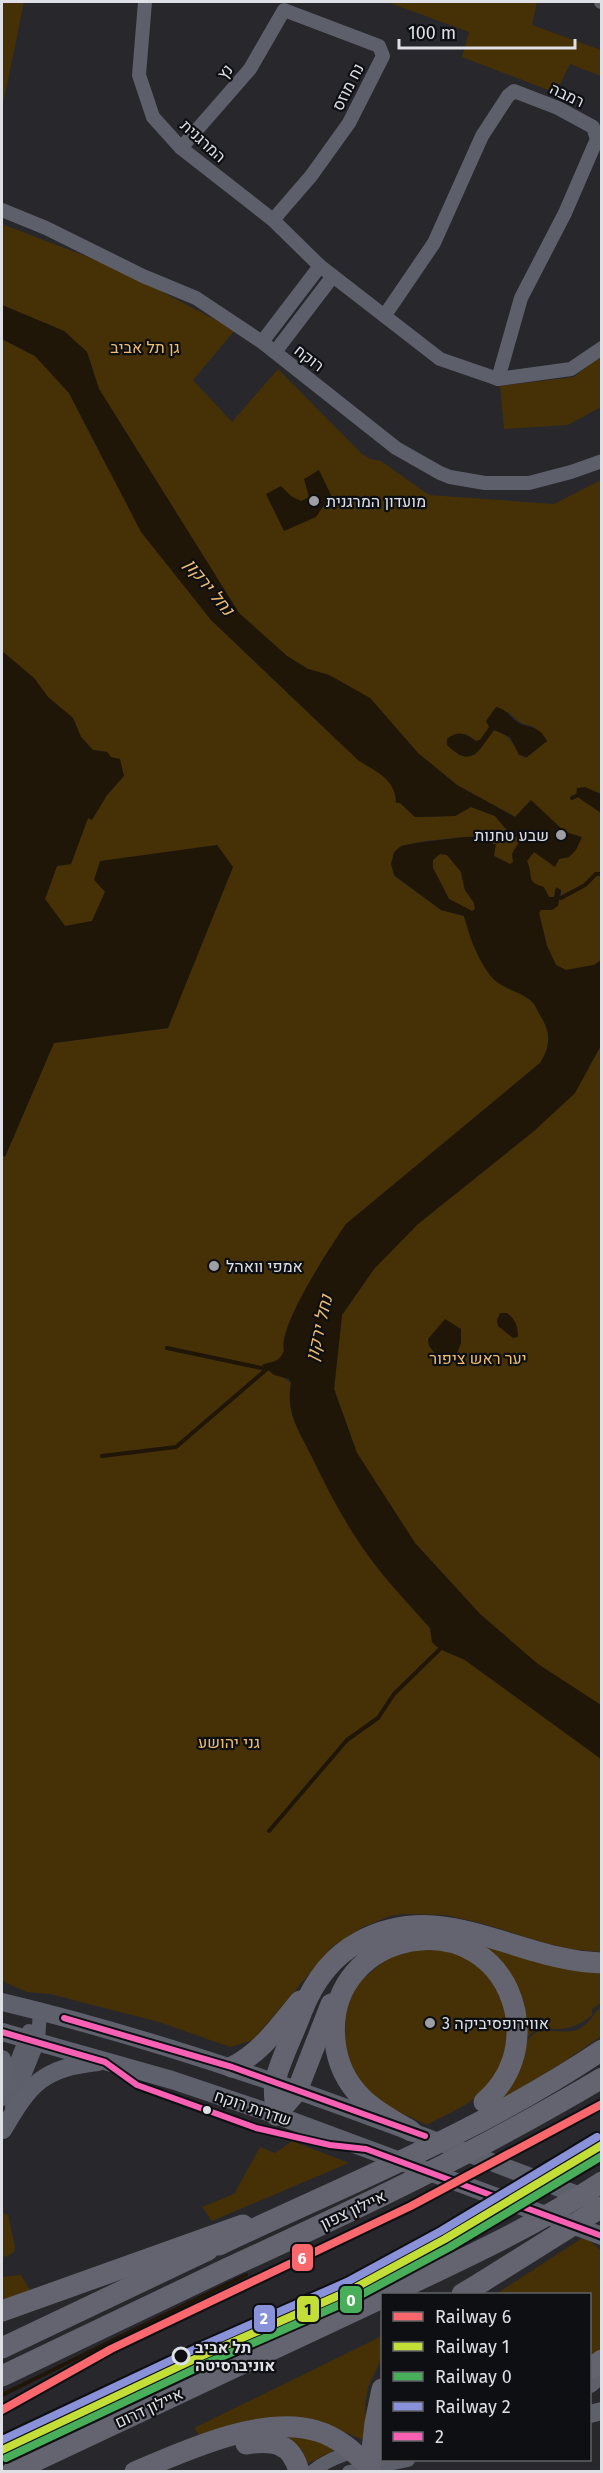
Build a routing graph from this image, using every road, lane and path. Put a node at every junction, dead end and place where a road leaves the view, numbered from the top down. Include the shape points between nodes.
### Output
1 (145, 2) edge
2 (284, 10) joint
3 (182, 148) junction
4 (2, 210) edge
5 (273, 220) junction
6 (320, 266) junction
7 (333, 276) junction
8 (385, 315) junction
9 (262, 342) junction
10 (602, 348) edge
11 (275, 352) junction
12 (498, 379) junction
13 (602, 461) edge
14 (393, 1946) junction
15 (602, 1963) edge
16 (323, 1972) junction
17 (2, 2002) edge
18 (40, 2011) junction
19 (2, 2032) edge
20 (32, 2039) junction
21 (602, 2050) edge
22 (2, 2059) edge
23 (105, 2062) junction
24 (232, 2067) junction
25 (602, 2078) edge
26 (275, 2082) junction
27 (297, 2091) junction
28 (4, 2093) edge
29 (276, 2115) junction
30 (2, 2131) edge
31 (411, 2131) junction
32 (602, 2182) edge
33 (326, 2195) junction
34 (599, 2208) edge
35 (581, 2228) junction
36 (602, 2236) edge
37 (217, 2240) junction
38 (602, 2242) edge
39 (483, 2288) edge
40 (393, 2293) edge
41 (468, 2293) edge
42 (381, 2298) edge
43 (2, 2311) edge
44 (2, 2348) edge
45 (2, 2376) edge
46 (381, 2393) edge
47 (366, 2457) edge
48 (168, 2458) junction
49 (381, 2458) edge
50 (12, 2472) edge
51 (135, 2472) edge
52 (299, 2472) edge
53 (312, 2472) edge

1 - 3 street, המרגנית via 138,75 153,117
2 - 3 street, נץ via 250,69
2 - 5 street, נח מוזס via 379,46 383,56 349,123
3 - 5 street, המרגנית
4 - 9 street, רוקח via 196,298
5 - 6 street, המרגנית
6 - 7 street, המרגנית
6 - 9 street
7 - 8 street, המרגנית
7 - 11 street
8 - 12 street, המרגנית via 440,358
8 - 12 street, רמבה via 434,243 482,136 508,96 514,91 593,127 597,139 565,213 521,298
9 - 11 street, רוקח
10 - 12 street, המרגנית via 571,369
11 - 13 street, רוקח via 396,448 450,477 485,483 529,483
14 - 27 highway via 361,1961 344,1982 325,2017
14 - 31 highway via 367,1961 348,1984 337,2009 335,2040 341,2068 358,2094
14 - 33 highway, bridge via 421,1939 456,1943 481,1955 506,1983 517,2023 515,2052 504,2079 484,2102
15 - 16 highway via 552,1957 450,1927 405,1925 383,1930 355,1944
16 - 24 highway via 268,2039
16 - 26 highway via 309,1995
17 - 18 main road, שדרות רוקח
18 - 20 street
18 - 24 main road, שדרות רוקח
19 - 20 main road, שדרות רוקח
20 - 23 main road, שדרות רוקח
20 - 28 street
20 - 30 street
21 - 33 highway, bridge via 509,2106
22 - 28 main road
23 - 29 main road, שדרות רוקח
23 - 30 main road via 63,2068 37,2082
24 - 26 main road, שדרות רוקח
25 - 45 highway, איילון צפון, bridge via 367,2204
26 - 27 main road, שדרות רוקח
26 - 29 highway
27 - 29 highway
27 - 31 main road, שדרות רוקח
29 - 35 main road, שדרות רוקח
31 - 34 main road, שדרות רוקח
32 - 40 highway, bridge via 498,2241
33 - 37 highway, bridge
34 - 39 highway, bridge
35 - 36 main road, שדרות רוקח
35 - 38 main road
37 - 43 highway
37 - 44 highway
39 - 41 highway
42 - 50 highway, איילון דרום
46 - 47 highway
47 - 48 highway via 318,2431 288,2427 222,2438
47 - 49 street
47 - 53 street via 321,2464
48 - 51 highway
48 - 52 highway via 248,2443 272,2443 280,2444 293,2456

